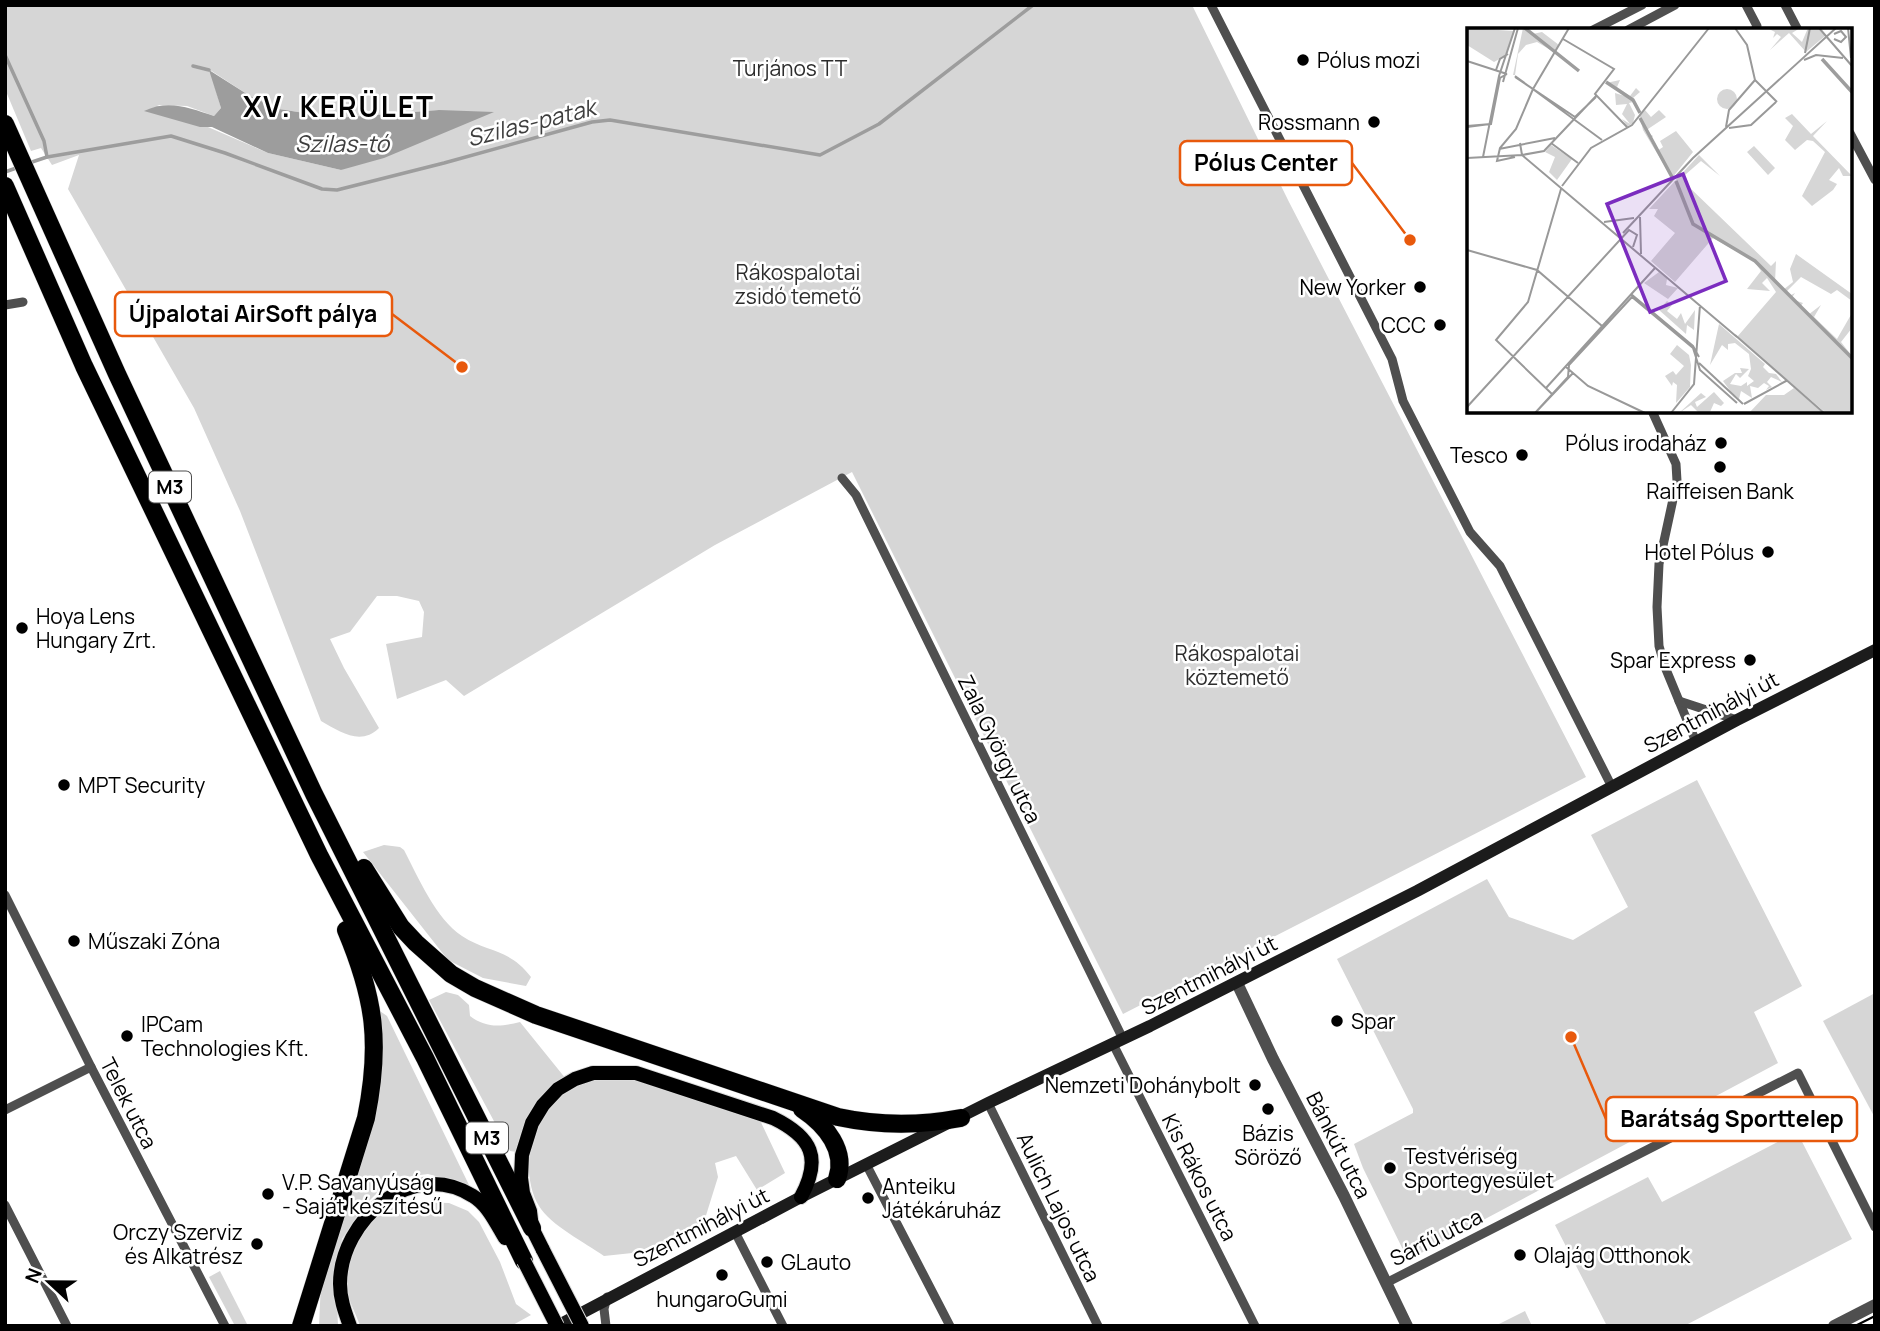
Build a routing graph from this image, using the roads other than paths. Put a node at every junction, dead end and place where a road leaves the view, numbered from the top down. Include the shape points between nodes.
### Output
1 (1211, 5) edge
2 (1642, 5) edge
3 (1675, 5) edge
4 (1746, 5) edge
5 (1785, 5) edge
6 (1598, 28) edge
7 (1632, 28) edge
8 (1756, 28) edge
9 (1797, 28) edge
10 (5, 124) edge
11 (1852, 137) edge
12 (1875, 180) edge
13 (6, 187) edge
14 (23, 302) dead end
15 (5, 305) edge
16 (1653, 413) edge
17 (842, 478) dead end
18 (1875, 650) edge
19 (1679, 701) junction
20 (1737, 720) junction
21 (1696, 742) junction
22 (1612, 787) junction
23 (314, 794) junction
24 (319, 855) junction
25 (5, 895) edge
26 (1237, 983) junction
27 (1118, 1042) junction
28 (91, 1067) junction
29 (787, 1101) junction
30 (988, 1103) junction
31 (5, 1110) edge
32 (961, 1118) junction
33 (866, 1164) junction
34 (837, 1179) junction
35 (801, 1197) junction
36 (5, 1205) edge
37 (1875, 1227) edge
38 (532, 1228) junction
39 (735, 1232) junction
40 (524, 1261) junction
41 (1386, 1283) junction
42 (607, 1297) junction
43 (1875, 1305) edge
44 (1404, 1325) edge
45 (67, 1326) edge
46 (225, 1326) edge
47 (301, 1326) edge
48 (350, 1326) edge
49 (557, 1326) edge
50 (582, 1326) edge
51 (606, 1326) edge
52 (783, 1326) edge
53 (950, 1326) edge
54 (1098, 1326) edge
55 (1255, 1326) edge
56 (1834, 1326) edge

1 - 22 street via 1392,359 1404,401 1470,533 1500,566
2 - 6 street
3 - 7 street
4 - 8 street
5 - 9 street
10 - 23 highway, M3
11 - 12 street
13 - 24 highway, M3 via 84,366
14 - 15 street
16 - 19 street via 1676,464 1676,496 1659,564 1657,607 1659,646
17 - 27 street, Zala György utca via 856,495
18 - 20 main road, Szentmihályi út
19 - 20 street
19 - 21 street
20 - 21 main road, Szentmihályi út
21 - 22 main road, Szentmihályi út
22 - 26 main road, Szentmihályi út
23 - 29 highway via 328,806 401,927 451,974 536,1015
23 - 38 highway, M3
24 - 40 highway, M3
24 - 47 highway via 326,890 363,973 376,1038 366,1118
25 - 28 street, Telek utca
26 - 27 main road, Szentmihályi út
26 - 41 street, Bánkút utca
27 - 30 main road, Szentmihályi út
27 - 55 street, Kis Rákos utca
28 - 31 street
28 - 46 street, Telek utca
29 - 32 highway via 865,1123 926,1124
29 - 34 highway via 806,1112 831,1138 841,1163
30 - 32 main road, Szentmihályi út
30 - 54 street, Aulich Lajos utca
32 - 33 main road, Szentmihályi út
33 - 34 main road, Szentmihályi út
33 - 53 street
34 - 35 main road, Szentmihályi út
35 - 38 main road via 812,1172 812,1158 806,1140 790,1126 636,1073 593,1073 558,1089 532,1123 520,1178
35 - 39 main road, Szentmihályi út
36 - 45 street
37 - 41 street, Sárfű utca via 1798,1073
38 - 50 main road, M3, bridge
39 - 42 main road, Szentmihályi út
39 - 52 street
40 - 48 main road via 474,1197 440,1184 404,1189 383,1200 351,1239 340,1283
40 - 49 main road, M3, bridge
41 - 44 street, Bánkút utca
42 - 49 main road, Szentmihályi út
42 - 51 street
43 - 56 street

